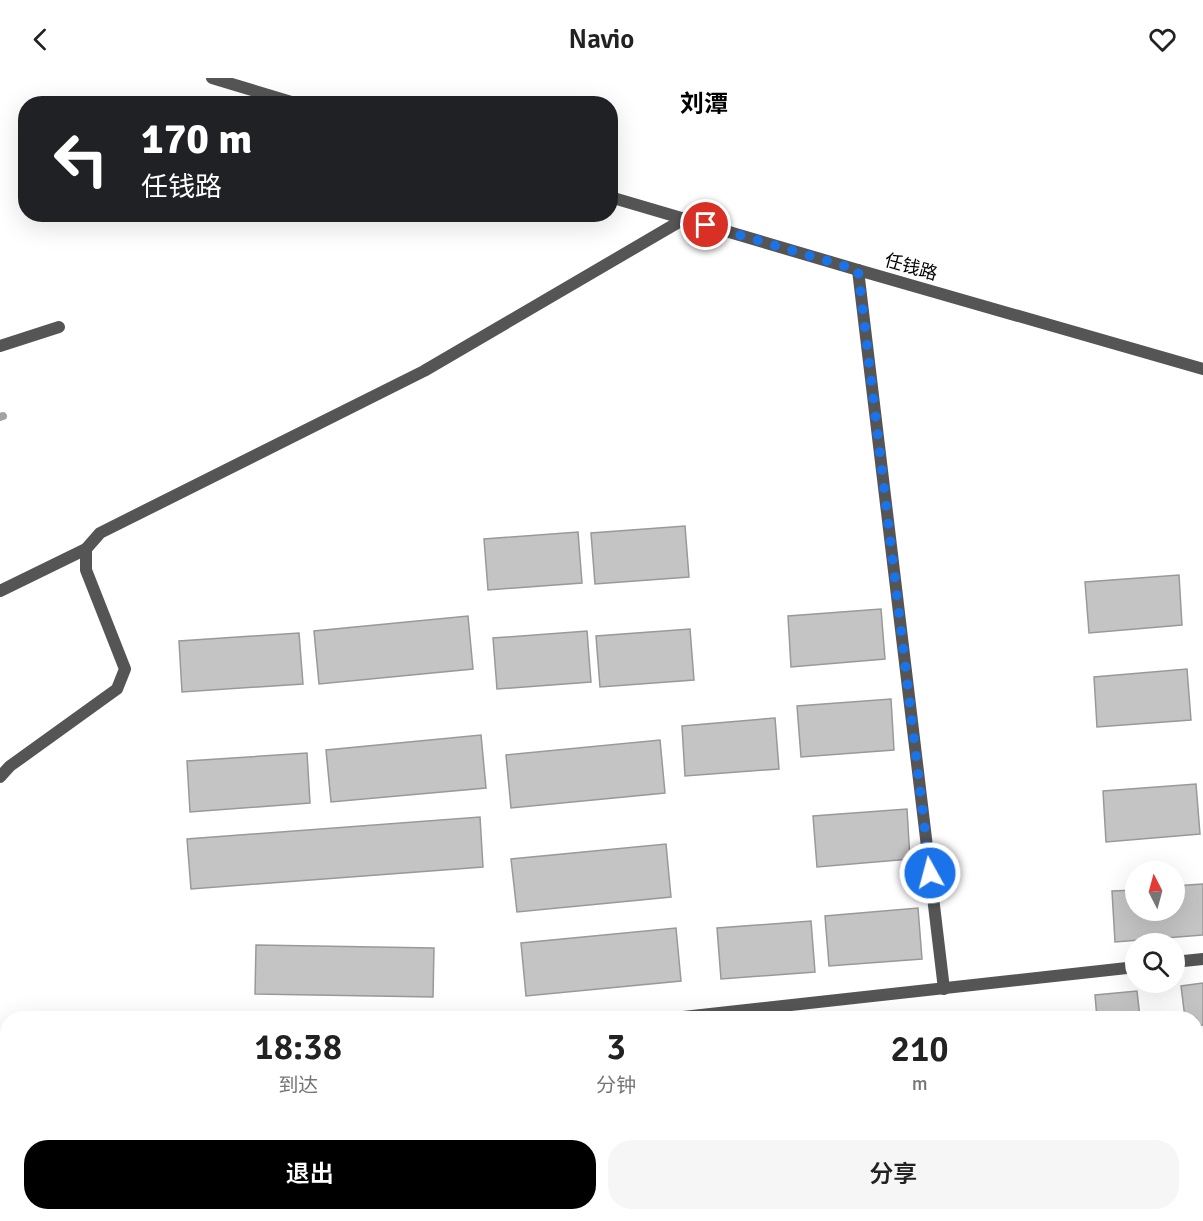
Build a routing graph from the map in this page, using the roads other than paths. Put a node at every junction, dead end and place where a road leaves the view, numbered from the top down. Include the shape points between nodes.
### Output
1 (212, 78) edge
2 (272, 96) edge
3 (618, 199) edge
4 (684, 219) junction
5 (858, 270) junction
6 (59, 327) dead end
7 (0, 346) edge
8 (1203, 369) edge
9 (86, 549) junction
10 (0, 591) edge
11 (0, 777) edge
12 (1203, 959) edge
13 (1185, 961) edge
14 (1125, 968) edge
15 (944, 989) junction
16 (739, 1011) edge

1 - 2 street
3 - 4 street, 任钱路
4 - 5 street, 任钱路
4 - 9 street via 424,371 100,533
5 - 8 street, 任钱路
5 - 15 street
6 - 7 street
9 - 10 street
9 - 11 street via 86,570 125,669 117,689
12 - 13 street
14 - 15 street
15 - 16 street

